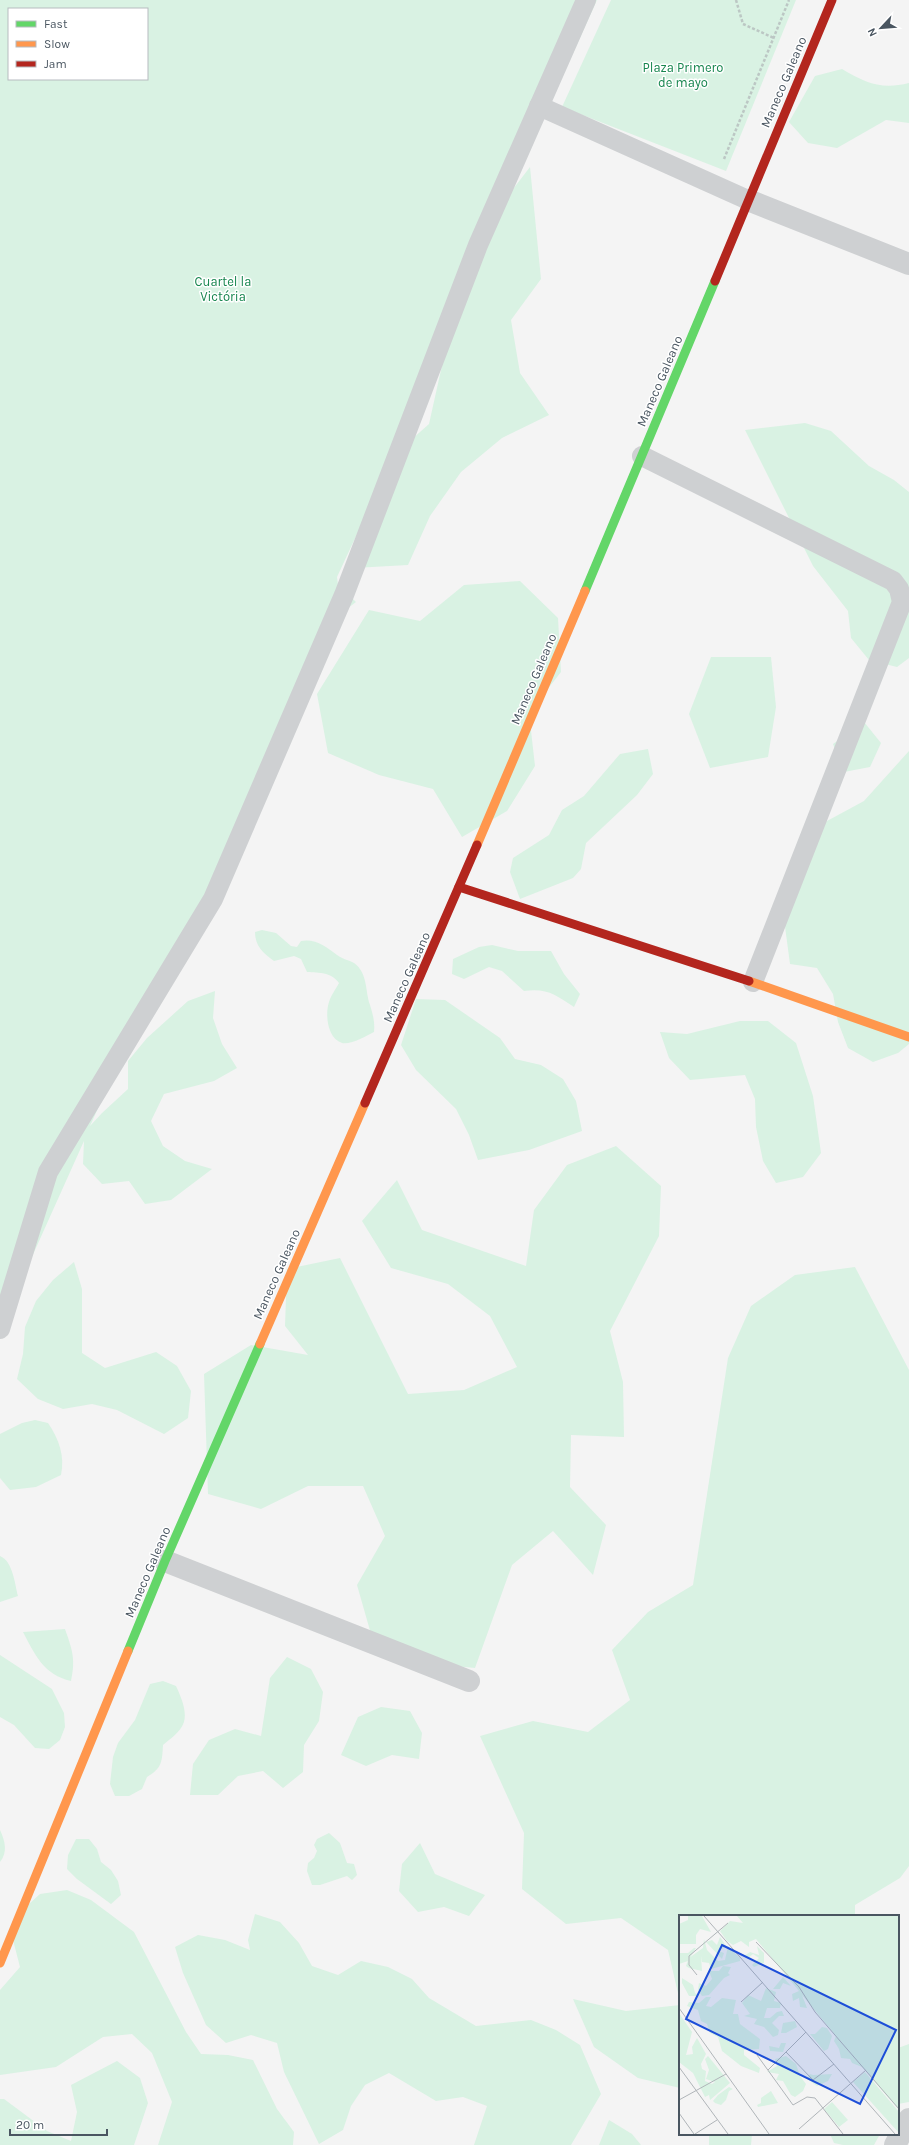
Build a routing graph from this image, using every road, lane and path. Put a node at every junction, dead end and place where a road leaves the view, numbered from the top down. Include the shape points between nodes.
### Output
1 (586, 0) edge
2 (736, 0) edge
3 (789, 0) edge
4 (832, 0) edge
5 (774, 38) junction
6 (539, 106) junction
7 (723, 162) dead end
8 (748, 200) junction
9 (909, 264) edge
10 (642, 456) junction
11 (459, 887) junction
12 (754, 982) junction
13 (909, 1037) edge
14 (0, 1329) edge
15 (165, 1561) junction
16 (469, 1681) dead end
17 (0, 1963) edge
18 (909, 2119) edge
19 (895, 2145) edge

1 - 6 lane
2 - 5 path via 743,24
3 - 5 path
4 - 8 street, Maneco Galeano
5 - 7 path
6 - 8 lane
6 - 14 lane via 478,244 344,595 213,900 48,1172
8 - 9 street
8 - 10 street, Maneco Galeano
10 - 11 street, Maneco Galeano
10 - 12 lane via 892,581 899,589 902,602
11 - 12 street
11 - 15 street, Maneco Galeano
12 - 13 street
15 - 16 street
15 - 17 street, Maneco Galeano
18 - 19 street

